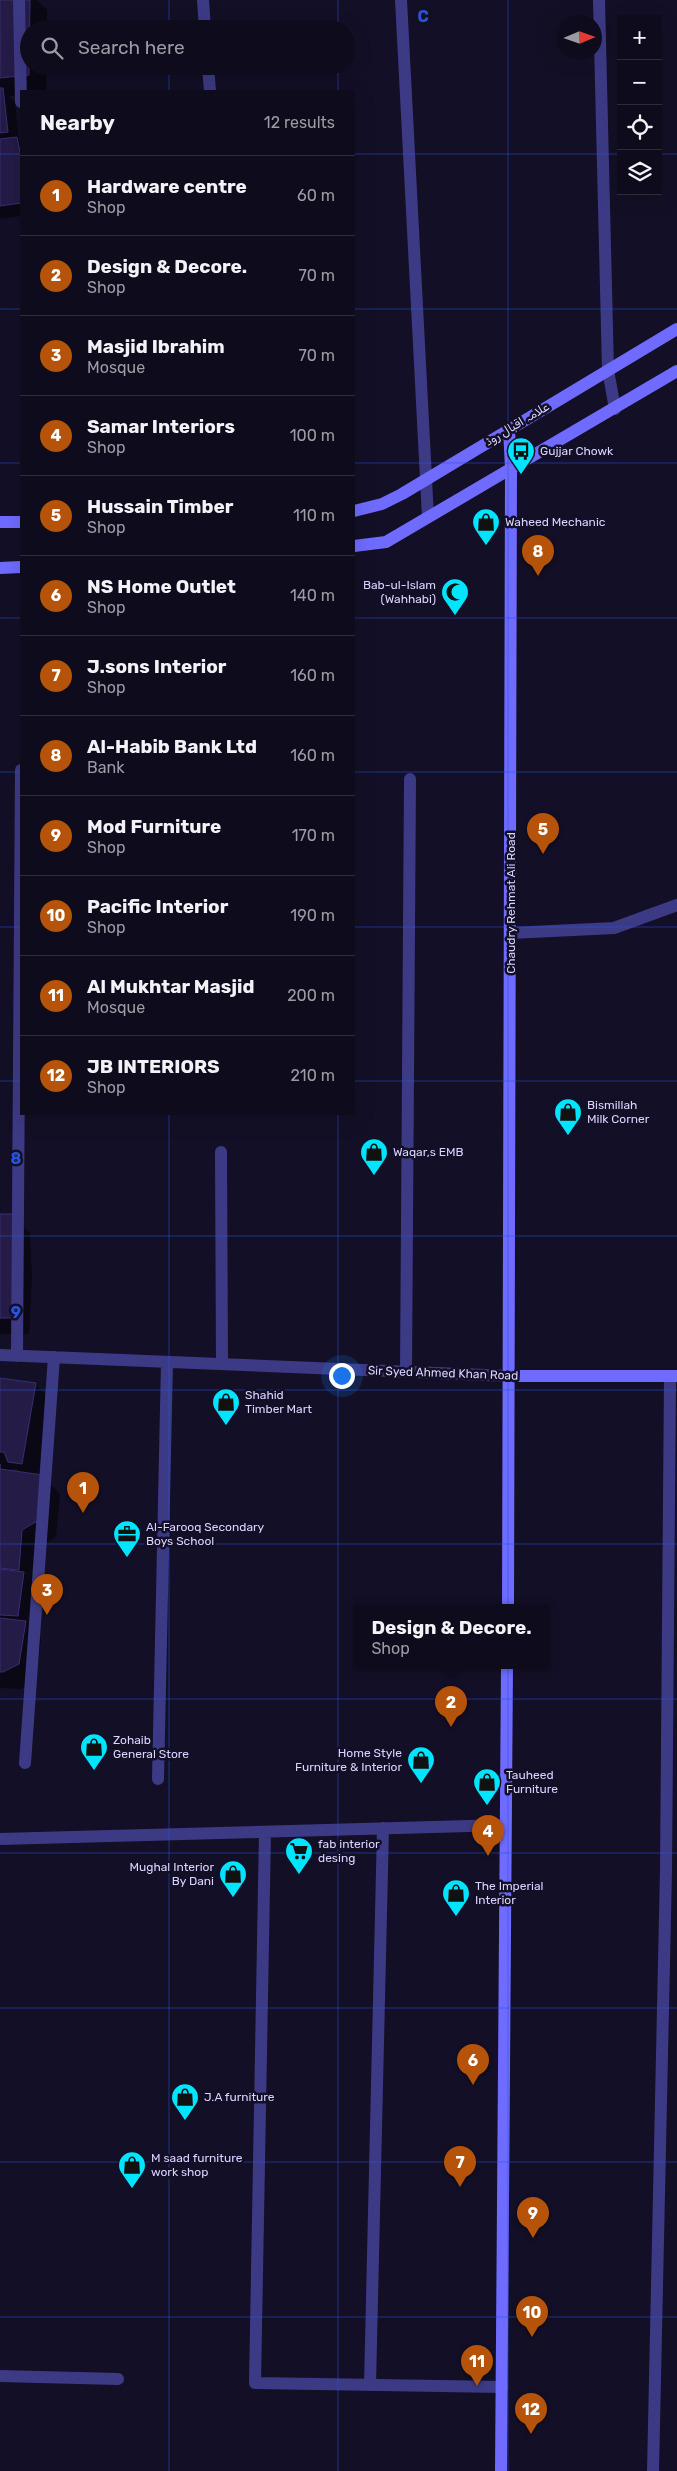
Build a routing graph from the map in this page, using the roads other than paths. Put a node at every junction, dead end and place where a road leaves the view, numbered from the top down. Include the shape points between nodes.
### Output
1 (19, 0) edge
2 (203, 0) edge
3 (401, 0) edge
4 (599, 0) edge
5 (204, 20) edge
6 (20, 51) edge
7 (20, 75) edge
8 (209, 75) edge
9 (21, 90) edge
10 (210, 90) edge
11 (677, 329) edge
12 (608, 370) junction
13 (677, 371) edge
14 (615, 409) junction
15 (509, 429) junction
16 (511, 468) junction
17 (426, 478) junction
18 (355, 511) edge
19 (428, 517) junction
20 (0, 522) edge
21 (20, 522) edge
22 (355, 546) edge
23 (20, 567) edge
24 (0, 568) edge
25 (410, 779) dead end
26 (677, 905) edge
27 (20, 916) edge
28 (511, 933) junction
29 (221, 1152) dead end
30 (0, 1355) edge
31 (17, 1356) junction
32 (54, 1357) junction
33 (167, 1362) junction
34 (222, 1363) junction
35 (406, 1372) junction
36 (510, 1376) junction
37 (674, 1376) edge
38 (508, 1604) edge
39 (507, 1669) edge
40 (25, 1763) dead end
41 (158, 1779) dead end
42 (506, 1825) junction
43 (383, 1828) junction
44 (265, 1832) junction
45 (0, 1840) edge
46 (0, 2376) edge
47 (118, 2379) dead end
48 (370, 2385) junction
49 (502, 2387) junction
50 (502, 2471) edge
51 (653, 2471) edge

1 - 6 street
2 - 5 street
3 - 17 street
4 - 12 street
7 - 9 street
8 - 10 street
11 - 12 street, علامہ اقبال روڈ
12 - 14 street
12 - 15 street, علامہ اقبال روڈ
13 - 14 street
14 - 16 street
15 - 16 street, Chaudry Rehmat Ali Road
15 - 17 street, علامہ اقبال روڈ
16 - 19 street
16 - 28 street, Chaudry Rehmat Ali Road
17 - 18 street, علامہ اقبال روڈ via 382,504
17 - 19 street
19 - 22 street via 386,542
20 - 21 street
23 - 24 street
25 - 35 street
26 - 28 street via 614,928
27 - 31 street
28 - 36 street, Chaudry Rehmat Ali Road
29 - 34 street
30 - 31 street, Sir Syed Ahmed Khan Road
31 - 32 street, Sir Syed Ahmed Khan Road
32 - 33 street, Sir Syed Ahmed Khan Road
32 - 40 street
33 - 34 street, Sir Syed Ahmed Khan Road
33 - 41 street
34 - 35 street, Sir Syed Ahmed Khan Road
35 - 36 street, Sir Syed Ahmed Khan Road
36 - 37 street, Sir Syed Ahmed Khan Road
36 - 38 street, Chaudry Rehmat Ali Road
37 - 51 street
39 - 42 street
42 - 43 street
42 - 49 street
43 - 44 street
43 - 48 street
44 - 45 street
44 - 48 street via 256,2383
46 - 47 street
48 - 49 street
49 - 50 street

